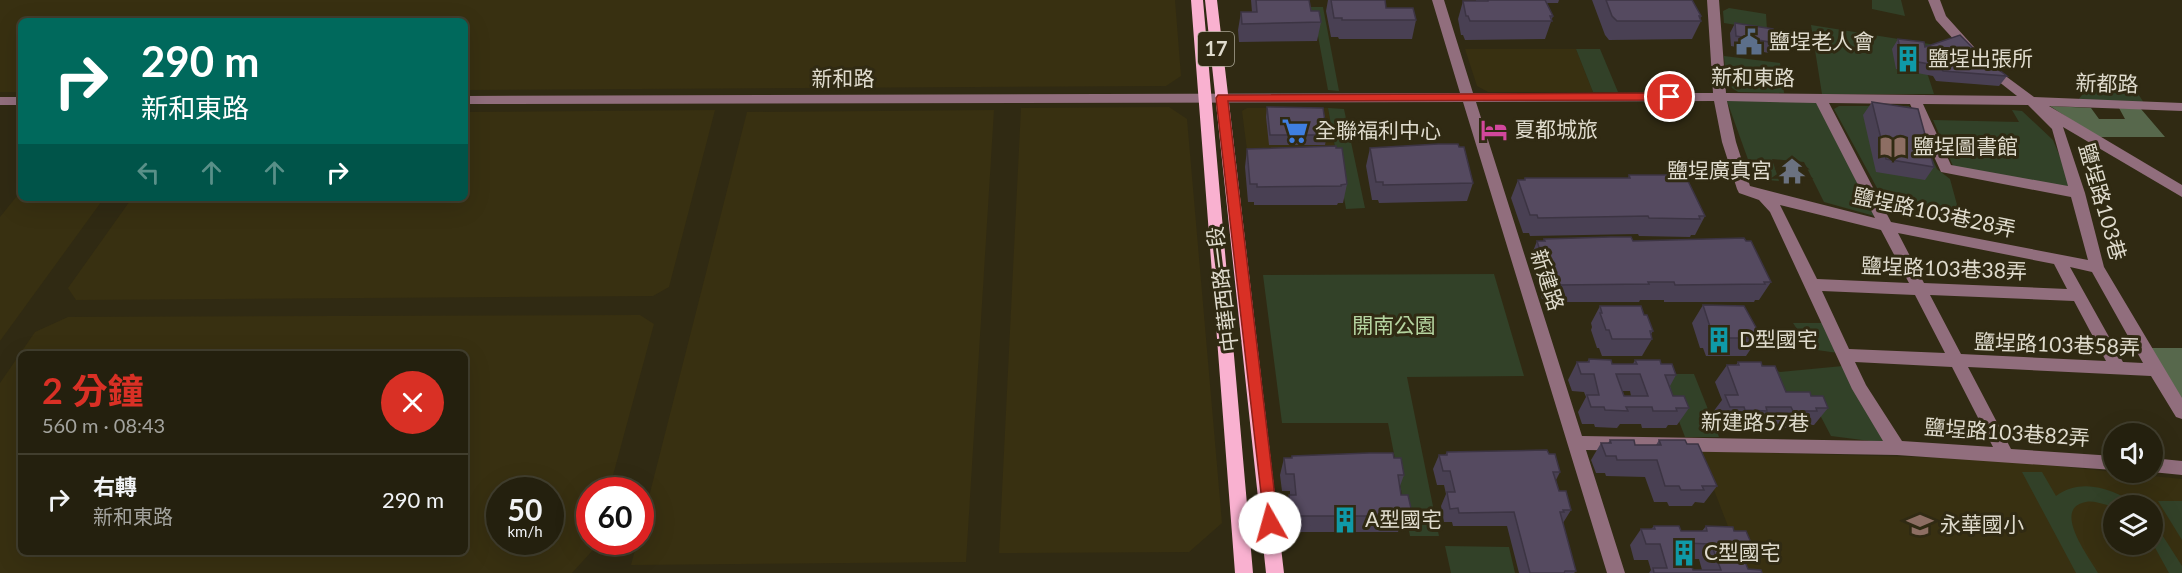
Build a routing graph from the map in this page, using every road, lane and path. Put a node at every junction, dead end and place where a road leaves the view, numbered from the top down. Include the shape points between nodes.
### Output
1 (1197, 0) edge
2 (1211, 0) edge
3 (1438, 0) edge
4 (1713, 0) edge
5 (1934, 0) edge
6 (1467, 97) junction
7 (1718, 97) junction
8 (1205, 98) junction
9 (1222, 98) junction
10 (1820, 98) junction
11 (1914, 99) junction
12 (468, 100) edge
13 (0, 101) edge
14 (18, 101) edge
15 (2031, 101) junction
16 (2182, 107) edge
17 (2182, 192) edge
18 (2078, 193) junction
19 (1764, 196) junction
20 (1887, 226) junction
21 (2059, 260) junction
22 (2097, 267) junction
23 (1811, 285) junction
24 (1919, 289) junction
25 (2076, 295) junction
26 (1844, 355) junction
27 (1957, 362) junction
28 (2118, 368) junction
29 (2156, 370) junction
30 (2182, 412) edge
31 (1576, 443) junction
32 (1897, 448) junction
33 (2005, 454) junction
34 (2103, 462) edge
35 (2163, 466) edge
36 (2182, 468) edge
37 (1244, 573) edge
38 (1275, 573) edge
39 (1616, 573) edge

1 - 8 main road, 中華西路一段 / 17
2 - 9 main road, 中華西路一段 / 17
3 - 6 street, 新建路
4 - 7 street
5 - 15 street via 1940,17 1964,44
6 - 7 street, 新和東路
6 - 9 street, 新和東路
6 - 31 street, 新建路
7 - 10 street, 新和東路
7 - 19 street via 1744,189
8 - 9 street, 新和路
8 - 12 street, 新和路
8 - 37 main road, 中華西路一段 / 17
9 - 38 main road, 中華西路一段 / 17
10 - 11 street, 新和東路
10 - 20 street, 鹽埕路103巷58弄
11 - 15 street, 新和東路
11 - 18 street via 1946,169
13 - 14 street
15 - 16 street, 新都路
15 - 17 street
15 - 18 street, 鹽埕路103巷 via 2057,127
18 - 22 street, 鹽埕路103巷
19 - 20 street, 鹽埕路103巷28弄
19 - 23 street via 1775,208
20 - 21 street, 鹽埕路103巷28弄
20 - 24 street, 鹽埕路103巷58弄
21 - 22 street, 鹽埕路103巷28弄
21 - 25 street
22 - 29 street, 鹽埕路103巷
23 - 24 street, 鹽埕路103巷38弄
23 - 26 street
24 - 25 street, 鹽埕路103巷38弄
24 - 27 street, 鹽埕路103巷58弄
25 - 28 street
26 - 27 street, 鹽埕路103巷58弄
26 - 32 street
27 - 28 street, 鹽埕路103巷58弄
27 - 33 street, 鹽埕路103巷58弄
28 - 29 street, 鹽埕路103巷58弄
29 - 30 street, 鹽埕路103巷
31 - 32 street, 新建路57巷
31 - 39 street, 新建路
32 - 33 street, 鹽埕路103巷82弄
33 - 34 street, 鹽埕路103巷82弄
35 - 36 street

